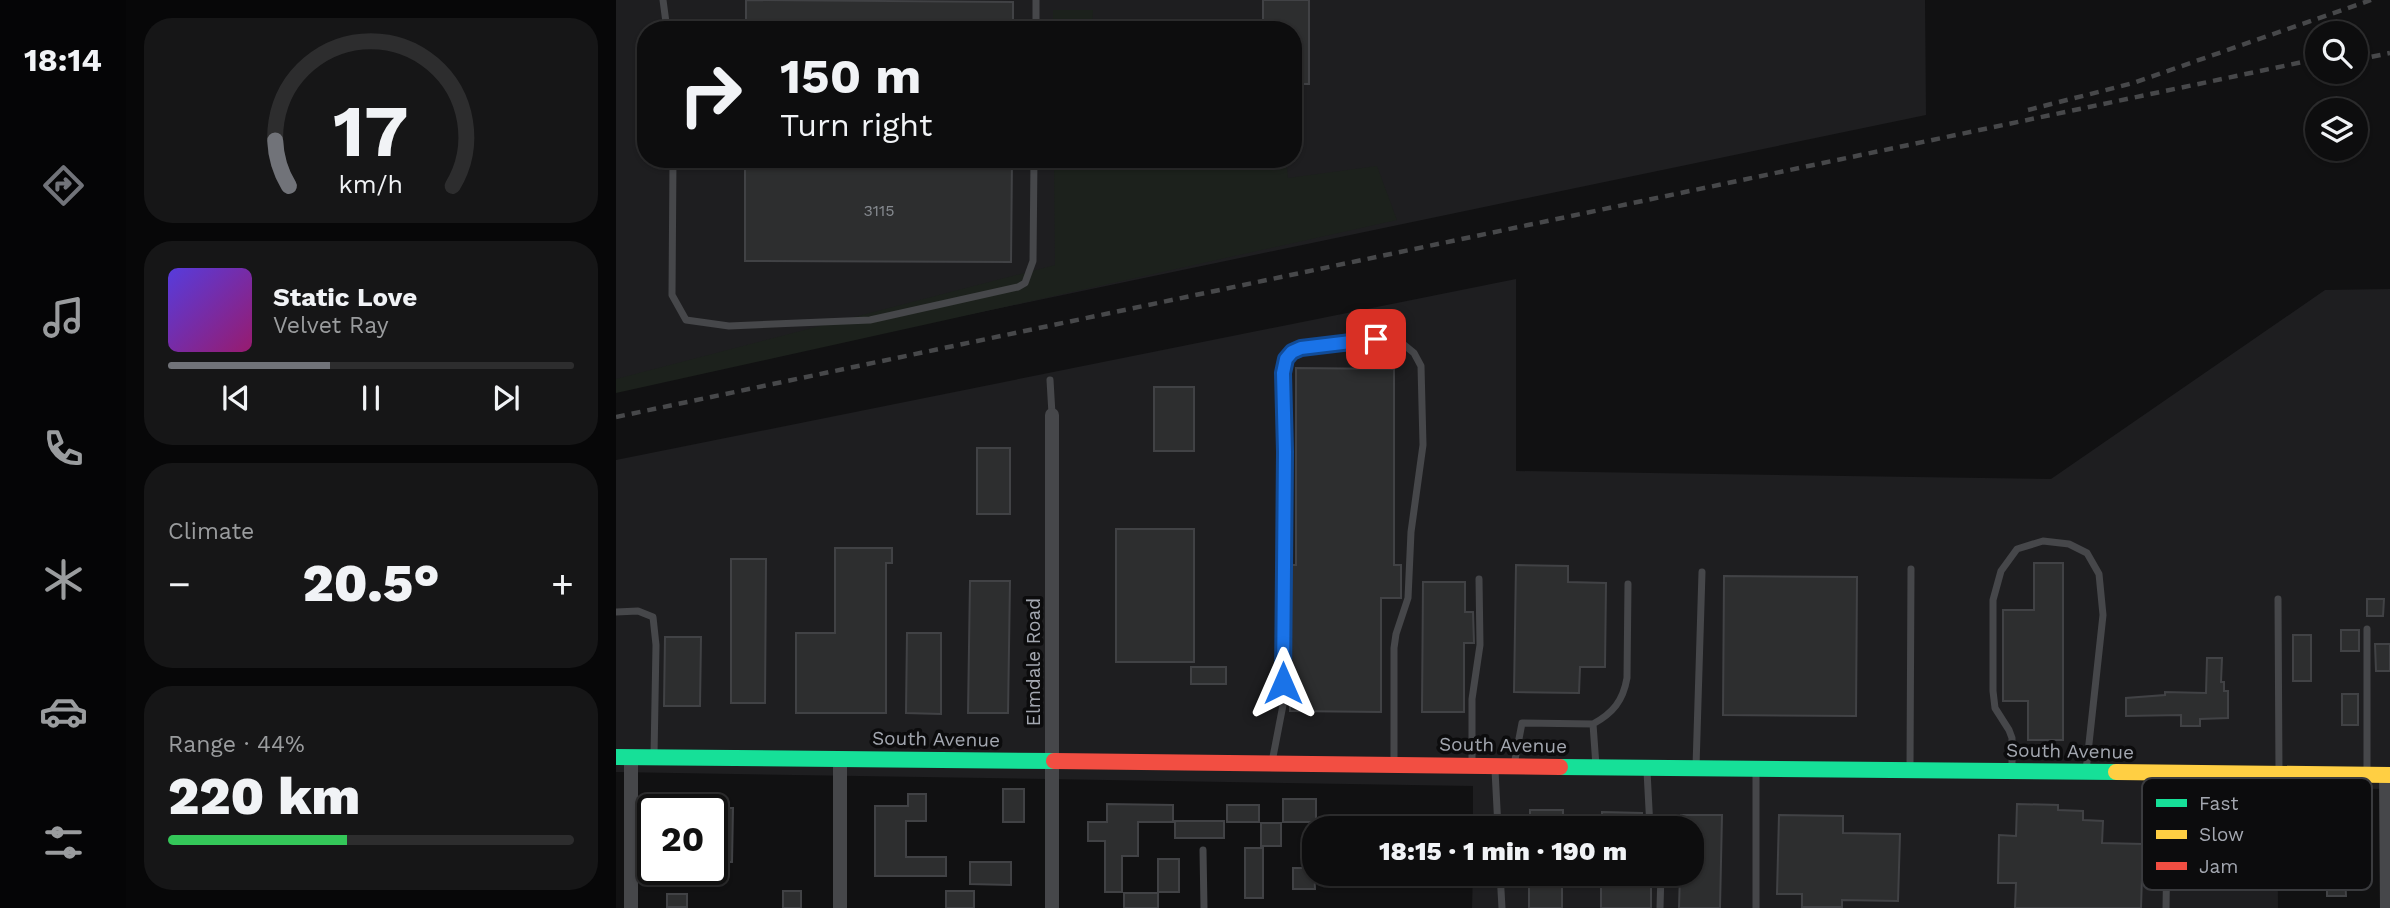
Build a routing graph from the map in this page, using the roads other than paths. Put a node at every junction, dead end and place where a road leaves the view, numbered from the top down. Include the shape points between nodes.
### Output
1 (663, 0) edge
2 (1036, 0) edge
3 (666, 21) edge
4 (1035, 21) edge
5 (674, 168) edge
6 (1034, 168) edge
7 (1050, 380) dead end
8 (1052, 415) joint
9 (1911, 569) dead end
10 (1702, 572) dead end
11 (1479, 579) dead end
12 (1628, 584) dead end
13 (2278, 599) dead end
14 (616, 612) edge
15 (2367, 629) dead end
16 (1593, 724) junction
17 (623, 757) edge
18 (654, 757) junction
19 (840, 759) junction
20 (1053, 761) junction
21 (1272, 763) junction
22 (1394, 765) junction
23 (1472, 765) junction
24 (1495, 765) junction
25 (1514, 766) junction
26 (1596, 767) junction
27 (1646, 767) junction
28 (1696, 768) junction
29 (1756, 768) junction
30 (1910, 770) junction
31 (2012, 771) junction
32 (2085, 772) junction
33 (2168, 773) junction
34 (2279, 774) junction
35 (2367, 775) junction
36 (2388, 775) edge
37 (2168, 778) edge
38 (1497, 816) edge
39 (1649, 816) edge
40 (1203, 850) dead end
41 (1501, 886) edge
42 (1661, 886) edge
43 (2166, 890) edge
44 (631, 908) edge
45 (840, 908) edge
46 (1052, 908) edge
47 (1205, 908) edge
48 (1502, 908) edge
49 (1660, 908) edge
50 (1756, 908) edge
51 (2166, 908) edge
52 (2387, 908) edge

1 - 3 lane
2 - 4 lane
5 - 6 lane via 672,295 686,320 729,326 870,320 1025,283 1033,261
7 - 8 lane
8 - 20 street, Elmdale Road
9 - 30 lane
10 - 28 lane
11 - 23 lane
12 - 16 lane via 1624,693 1612,711
13 - 34 lane
14 - 18 lane via 638,611 653,617
15 - 35 lane
16 - 25 lane via 1522,723
16 - 26 lane
17 - 18 street, South Avenue
17 - 44 street
18 - 19 street, South Avenue
19 - 20 street, South Avenue
19 - 45 street
20 - 21 street, South Avenue
20 - 46 street, Elmdale Road
21 - 22 street, South Avenue
21 - 22 lane via 1283,705 1286,359 1301,348 1376,339 1403,344 1421,366 1423,445 1408,598 1394,648
22 - 23 street, South Avenue
23 - 24 street, South Avenue
24 - 25 street, South Avenue
24 - 38 lane
25 - 26 street, South Avenue
26 - 27 street, South Avenue
27 - 28 street, South Avenue
27 - 39 lane
28 - 29 street, South Avenue
29 - 30 street, South Avenue
29 - 50 lane
30 - 31 street, South Avenue
31 - 32 street, South Avenue
31 - 32 lane via 2011,738 1995,708 1993,691 1993,600 2001,571 2017,549 2043,541 2069,544 2087,553 2099,574 2103,615
32 - 33 street, South Avenue
33 - 34 street, South Avenue
33 - 37 lane
34 - 35 street, South Avenue
35 - 36 street, South Avenue
36 - 52 street
40 - 47 lane
41 - 48 lane
42 - 49 lane
43 - 51 lane

